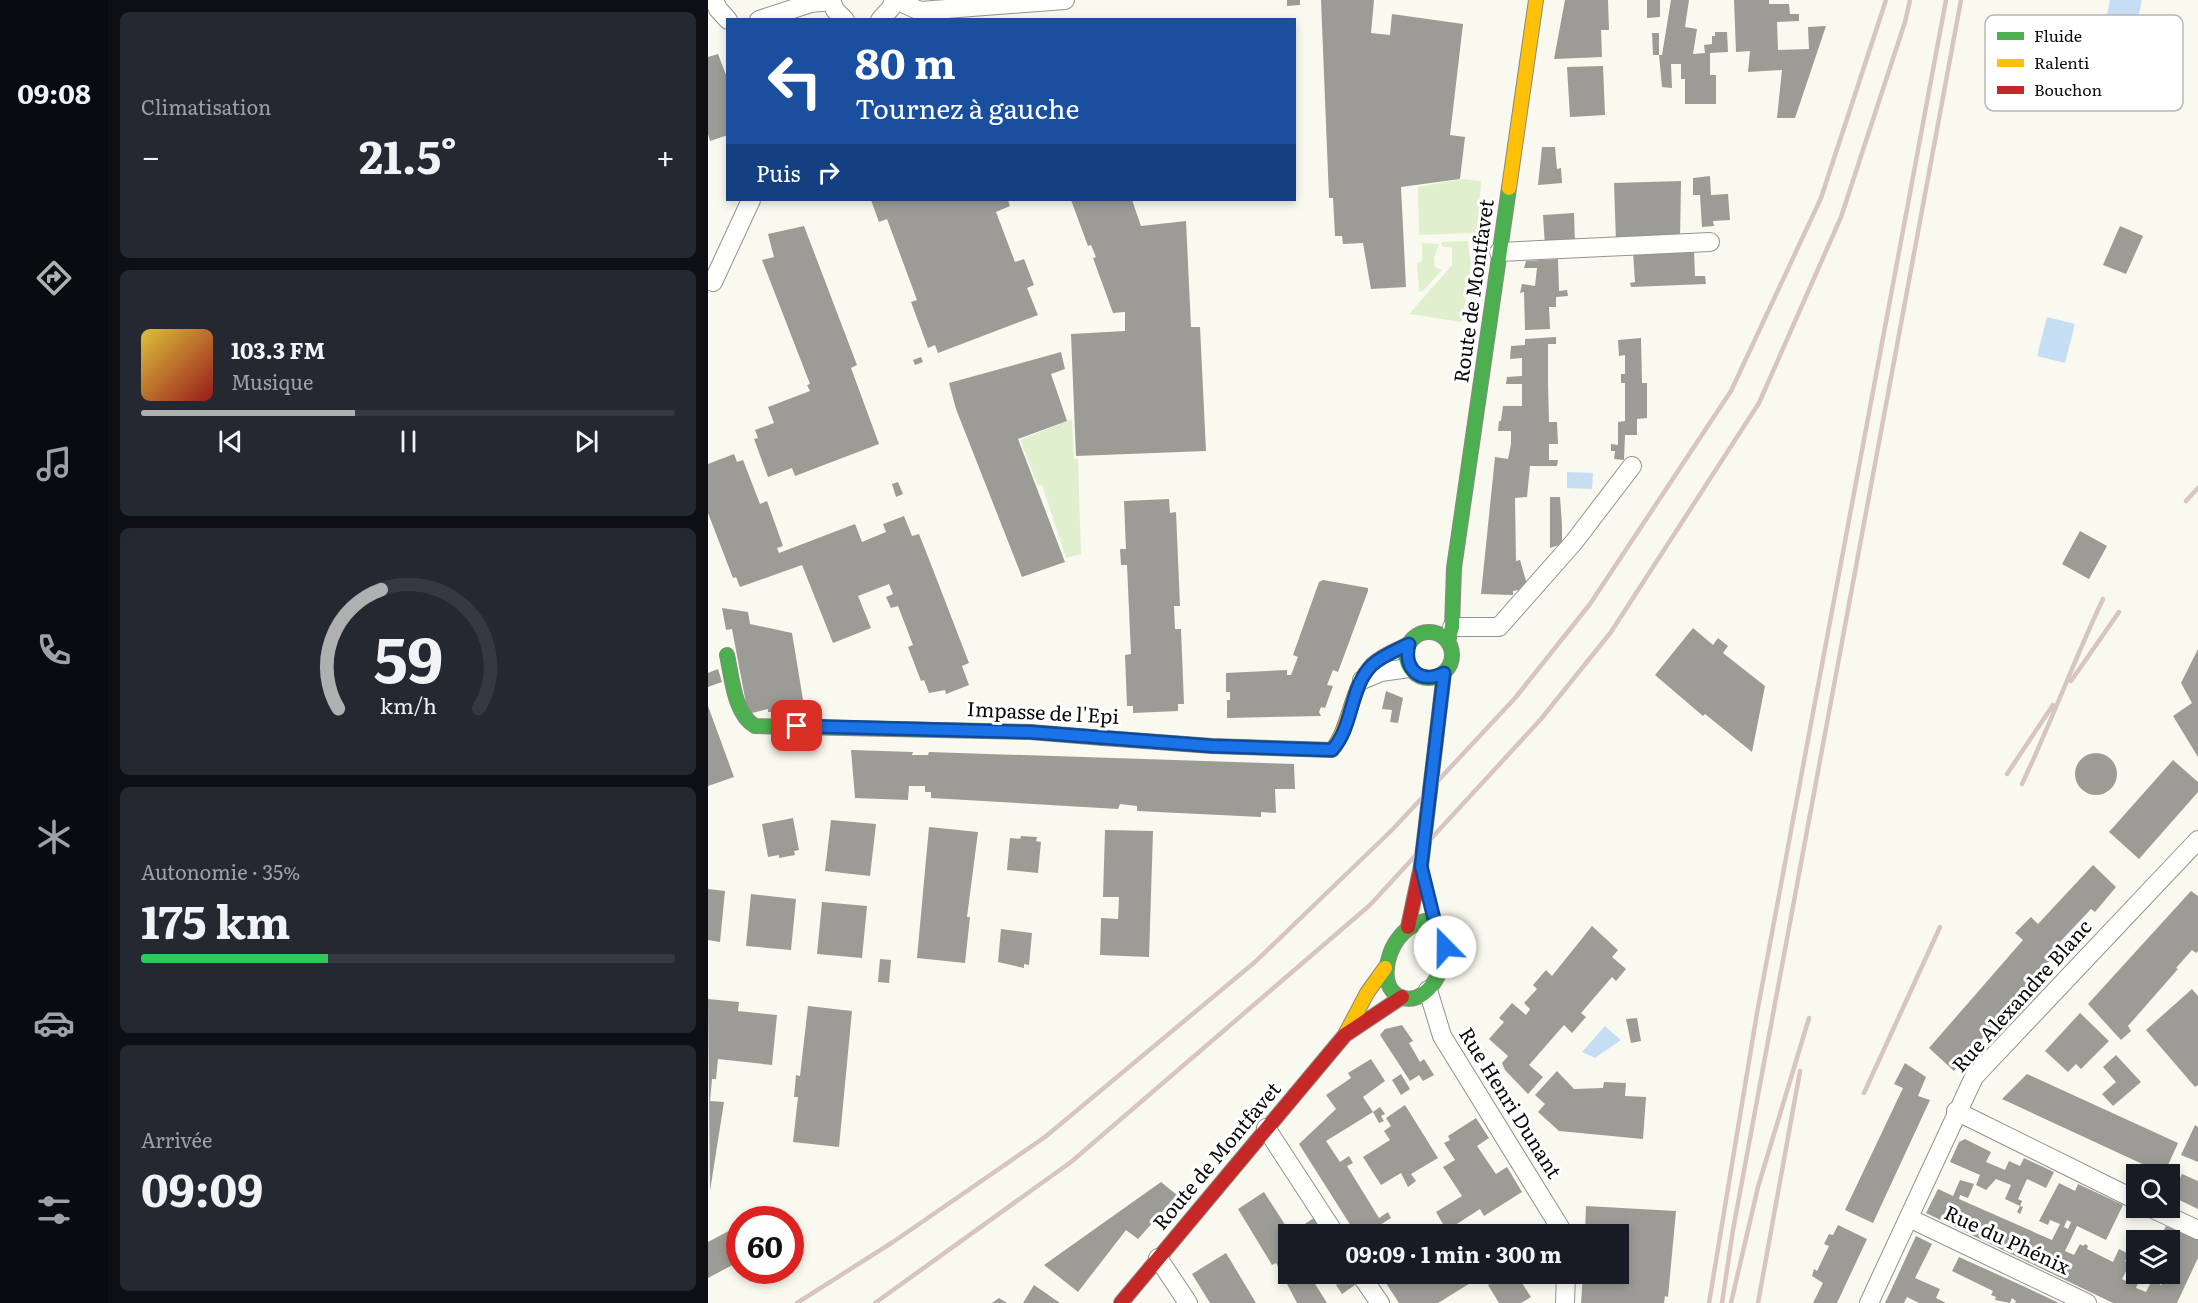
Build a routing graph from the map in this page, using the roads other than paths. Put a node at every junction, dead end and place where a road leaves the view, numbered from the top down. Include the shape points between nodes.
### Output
1 (714, 0) edge
2 (831, 0) edge
3 (895, 0) edge
4 (1065, 0) edge
5 (1536, 0) edge
6 (726, 18) edge
7 (765, 18) edge
8 (841, 18) edge
9 (882, 18) edge
10 (751, 201) edge
11 (1710, 242) dead end
12 (1499, 252) junction
13 (713, 282) dead end
14 (1632, 466) dead end
15 (1451, 588) junction
16 (1430, 622) junction
17 (1450, 634) junction
18 (1409, 644) junction
19 (727, 655) dead end
20 (1417, 673) junction
21 (1444, 673) junction
22 (1361, 681) junction
23 (1440, 713) junction
24 (2198, 840) edge
25 (1421, 866) junction
26 (1408, 927) junction
27 (1436, 927) junction
28 (1385, 968) junction
29 (1428, 990) junction
30 (1402, 997) junction
31 (1345, 1035) junction
32 (1956, 1111) junction
33 (1266, 1128) junction
34 (2126, 1195) edge
35 (1909, 1218) junction
36 (2172, 1218) edge
37 (1328, 1224) edge
38 (1558, 1224) edge
39 (2198, 1230) edge
40 (1158, 1258) junction
41 (1367, 1284) edge
42 (1566, 1284) edge
43 (1121, 1303) edge
44 (1188, 1303) edge
45 (1380, 1303) edge
46 (1565, 1303) edge
47 (1869, 1303) edge
48 (2087, 1303) edge

1 - 6 street
2 - 7 street
2 - 8 street
3 - 4 street via 920,11
3 - 9 street
5 - 12 main road, Route de Montfavet
10 - 13 street
11 - 12 street
12 - 15 main road, Route de Montfavet
14 - 17 street via 1574,542 1499,627
15 - 16 main road, Route de Montfavet
15 - 17 main road, Route de Montfavet
16 - 17 main road via 1434,632
16 - 18 main road, Impasse de l'Epi
17 - 21 main road, Route de Montfavet via 1452,658
18 - 20 main road via 1406,656
18 - 22 main road, Impasse de l'Epi via 1372,665
19 - 22 main road, Impasse de l'Epi via 741,712 755,726 1030,732 1212,746 1332,750 1342,739
20 - 21 main road via 1434,678
20 - 22 street via 1381,672
20 - 23 main road
21 - 23 main road
23 - 25 main road
24 - 32 street, Rue Alexandre Blanc via 1974,1077
25 - 26 main road
25 - 27 main road
26 - 27 main road via 1424,921
26 - 28 main road via 1391,951
27 - 29 main road via 1446,954 1439,978
28 - 30 main road via 1390,988
28 - 31 main road, Route de Montfavet via 1366,993
29 - 30 main road via 1412,998
29 - 38 street, Rue Henri Dunant via 1442,1036
30 - 31 main road, Route de Montfavet
31 - 33 main road, Route de Montfavet
32 - 34 street
32 - 35 street, Rue Alexandre Blanc
33 - 37 street
33 - 40 main road, Route de Montfavet
35 - 47 street, Rue Alexandre Blanc
35 - 48 street, Rue du Phénix
36 - 39 street
40 - 43 main road, Route de Montfavet
40 - 44 street
41 - 45 street
42 - 46 street

